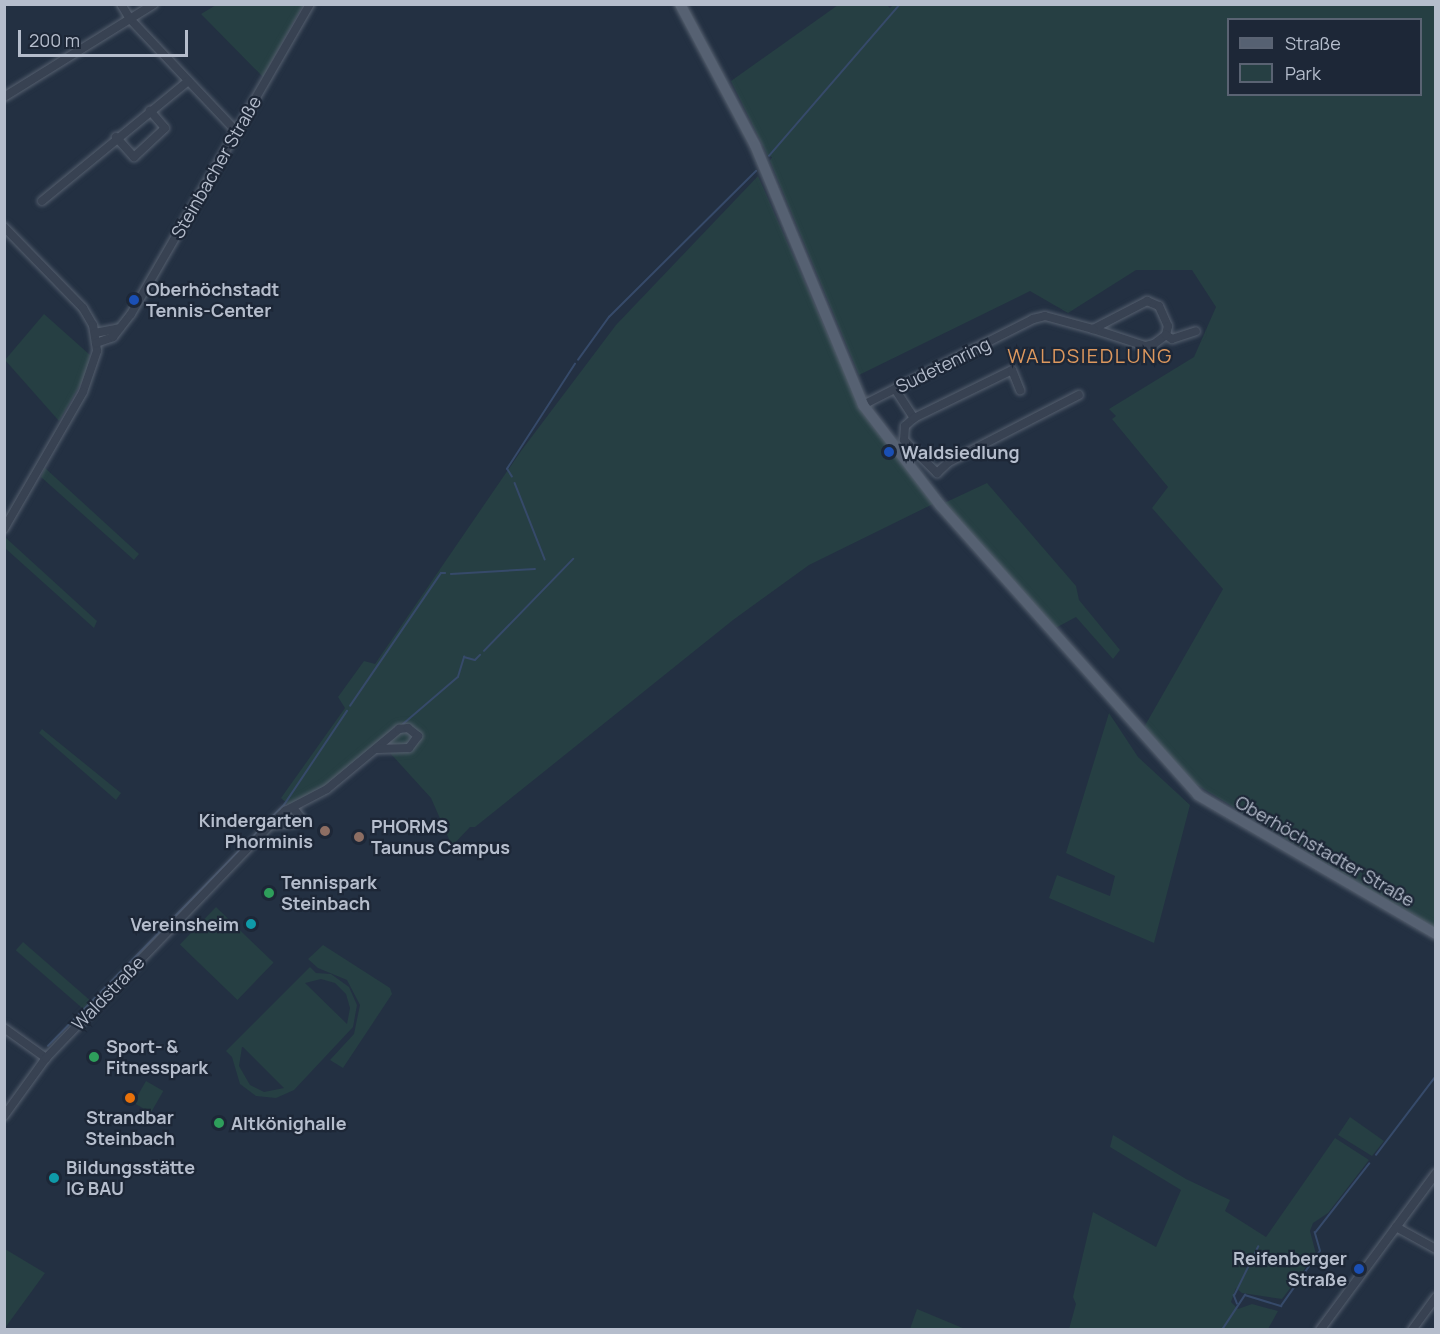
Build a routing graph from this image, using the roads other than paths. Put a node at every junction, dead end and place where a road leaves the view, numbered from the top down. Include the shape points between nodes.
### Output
1 (121, 4) edge
2 (154, 4) edge
3 (310, 4) edge
4 (680, 4) edge
5 (130, 19) junction
6 (188, 81) junction
7 (4, 97) edge
8 (150, 111) junction
9 (237, 132) junction
10 (116, 137) junction
11 (42, 201) dead end
12 (4, 227) edge
13 (1093, 329) junction
14 (1196, 331) dead end
15 (1166, 335) junction
16 (96, 338) junction
17 (895, 389) junction
18 (1020, 390) dead end
19 (1079, 395) dead end
20 (863, 405) junction
21 (914, 418) junction
22 (4, 529) edge
23 (376, 749) junction
24 (294, 809) junction
25 (270, 825) junction
26 (1436, 934) edge
27 (4, 1028) edge
28 (46, 1058) junction
29 (4, 1116) edge
30 (1436, 1173) edge
31 (1396, 1227) junction
32 (1436, 1249) edge
33 (1436, 1297) edge
34 (1320, 1329) edge
35 (1412, 1329) edge

1 - 5 street
2 - 5 street
3 - 9 street, Steinbacher Straße
4 - 20 main road, Oberhöchstadter Straße via 763,163
5 - 6 street
5 - 7 street
6 - 8 street
6 - 9 street
8 - 10 street
8 - 10 street via 165,128 134,157
9 - 16 street, Steinbacher Straße via 120,328 113,337
10 - 11 street
12 - 16 street via 83,308
13 - 15 street, Sudetenring via 1145,346
13 - 15 street via 1147,301 1166,315
13 - 17 street, Sudetenring via 1046,316 1033,319
14 - 15 street, Sudetenring via 1172,339
16 - 22 street via 90,379
17 - 20 street, Sudetenring
17 - 21 street
18 - 21 street via 1012,370
19 - 21 street via 949,462 937,473 904,440 902,434
20 - 26 main road, Oberhöchstadter Straße via 940,505 1198,795
23 - 23 street, Waldstraße via 409,748 418,736 412,730 399,729
23 - 24 street, Waldstraße via 327,789
24 - 25 street, Waldstraße via 285,811
24 - 25 street, Waldstraße via 300,817 295,824
25 - 28 street, Waldstraße
27 - 28 street
28 - 29 street, Waldstraße
30 - 31 street
31 - 32 street
31 - 34 street
33 - 35 street

